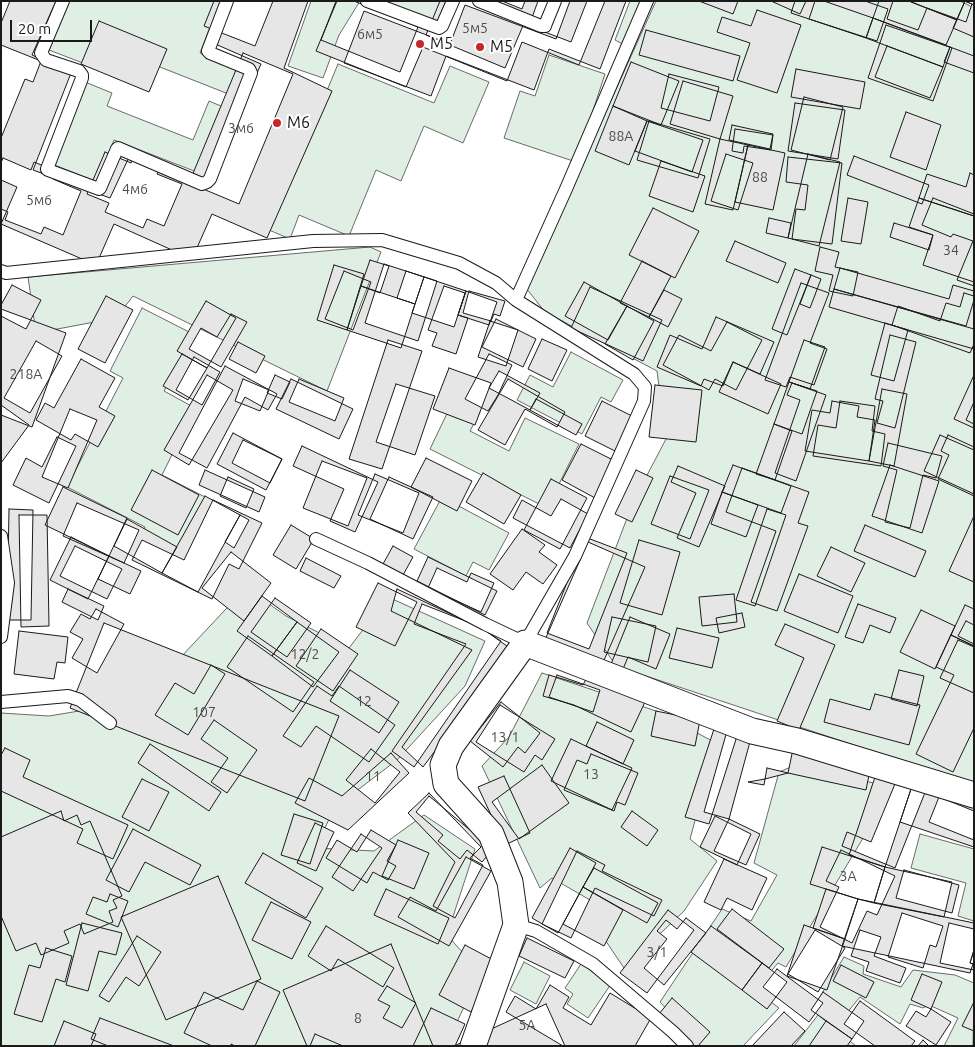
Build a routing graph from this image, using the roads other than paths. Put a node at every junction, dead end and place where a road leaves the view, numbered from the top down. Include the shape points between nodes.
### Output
1 (63, 1) edge
2 (227, 1) edge
3 (367, 1) edge
4 (453, 1) edge
5 (480, 1) edge
6 (555, 1) edge
7 (647, 1) edge
8 (1, 271) edge
9 (516, 300) junction
10 (1, 536) edge
11 (316, 539) dead end
12 (1, 637) edge
13 (525, 643) junction
14 (1, 702) edge
15 (110, 723) dead end
16 (974, 796) edge
17 (516, 925) junction
18 (473, 1046) edge
19 (687, 1046) edge

1 - 2 lane via 41,53 46,60 79,71 82,78 47,168 99,189 118,148 202,184 210,179 251,73 249,69 208,51
3 - 4 lane via 439,28
5 - 6 lane via 541,26 545,26
7 - 9 lane
8 - 9 lane via 313,241 382,240 459,263 496,283
9 - 13 lane via 634,374 645,387 644,401 575,556
10 - 12 lane via 8,583
11 - 13 lane
13 - 16 street via 752,731 797,741
13 - 17 street via 451,746 443,765 446,784 491,834 510,882
14 - 15 lane via 68,696 80,700
17 - 18 street
17 - 19 lane via 536,931 593,964

